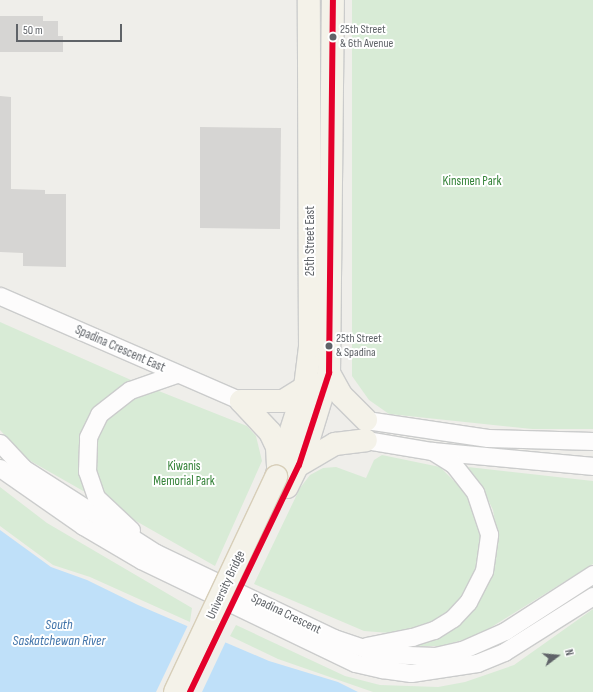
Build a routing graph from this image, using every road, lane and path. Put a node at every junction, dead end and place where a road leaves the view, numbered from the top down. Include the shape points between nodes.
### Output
1 (310, 0) edge
2 (333, 0) edge
3 (0, 296) edge
4 (329, 373) junction
5 (176, 374) junction
6 (305, 386) junction
7 (241, 401) junction
8 (366, 430) junction
9 (593, 441) edge
10 (0, 443) edge
11 (432, 451) junction
12 (299, 465) junction
13 (593, 466) edge
14 (0, 468) edge
15 (281, 482) junction
16 (156, 553) junction
17 (593, 574) edge
18 (593, 596) edge
19 (357, 648) junction
20 (175, 692) edge
21 (190, 692) edge

1 - 6 main road, 25th Street East via 310,322
2 - 4 main road, 25th Street East
3 - 5 street, Spadina Crescent East
4 - 8 main road
4 - 12 main road, 25th Street East
5 - 7 street, Spadina Crescent East
5 - 16 street via 130,390 99,414 88,437 87,471 96,497
6 - 7 main road via 283,401
6 - 15 main road, 25th Street East
7 - 15 main road via 260,419 277,447
8 - 9 street via 488,438
8 - 11 street
8 - 12 main road
10 - 16 street, Spadina Crescent via 23,468
11 - 13 street
11 - 19 street via 453,464 475,492 489,534 484,571 468,602 447,622 412,637
12 - 15 main road, 25th Street East
14 - 18 street, Spadina Crescent via 83,526 148,563 354,663 410,674 477,663 504,652
15 - 20 main road, University Bridge, bridge
15 - 21 main road, University Bridge
16 - 19 street, Spadina Crescent
17 - 19 street, Spadina Crescent via 505,631 462,650 435,656 409,656 381,654

